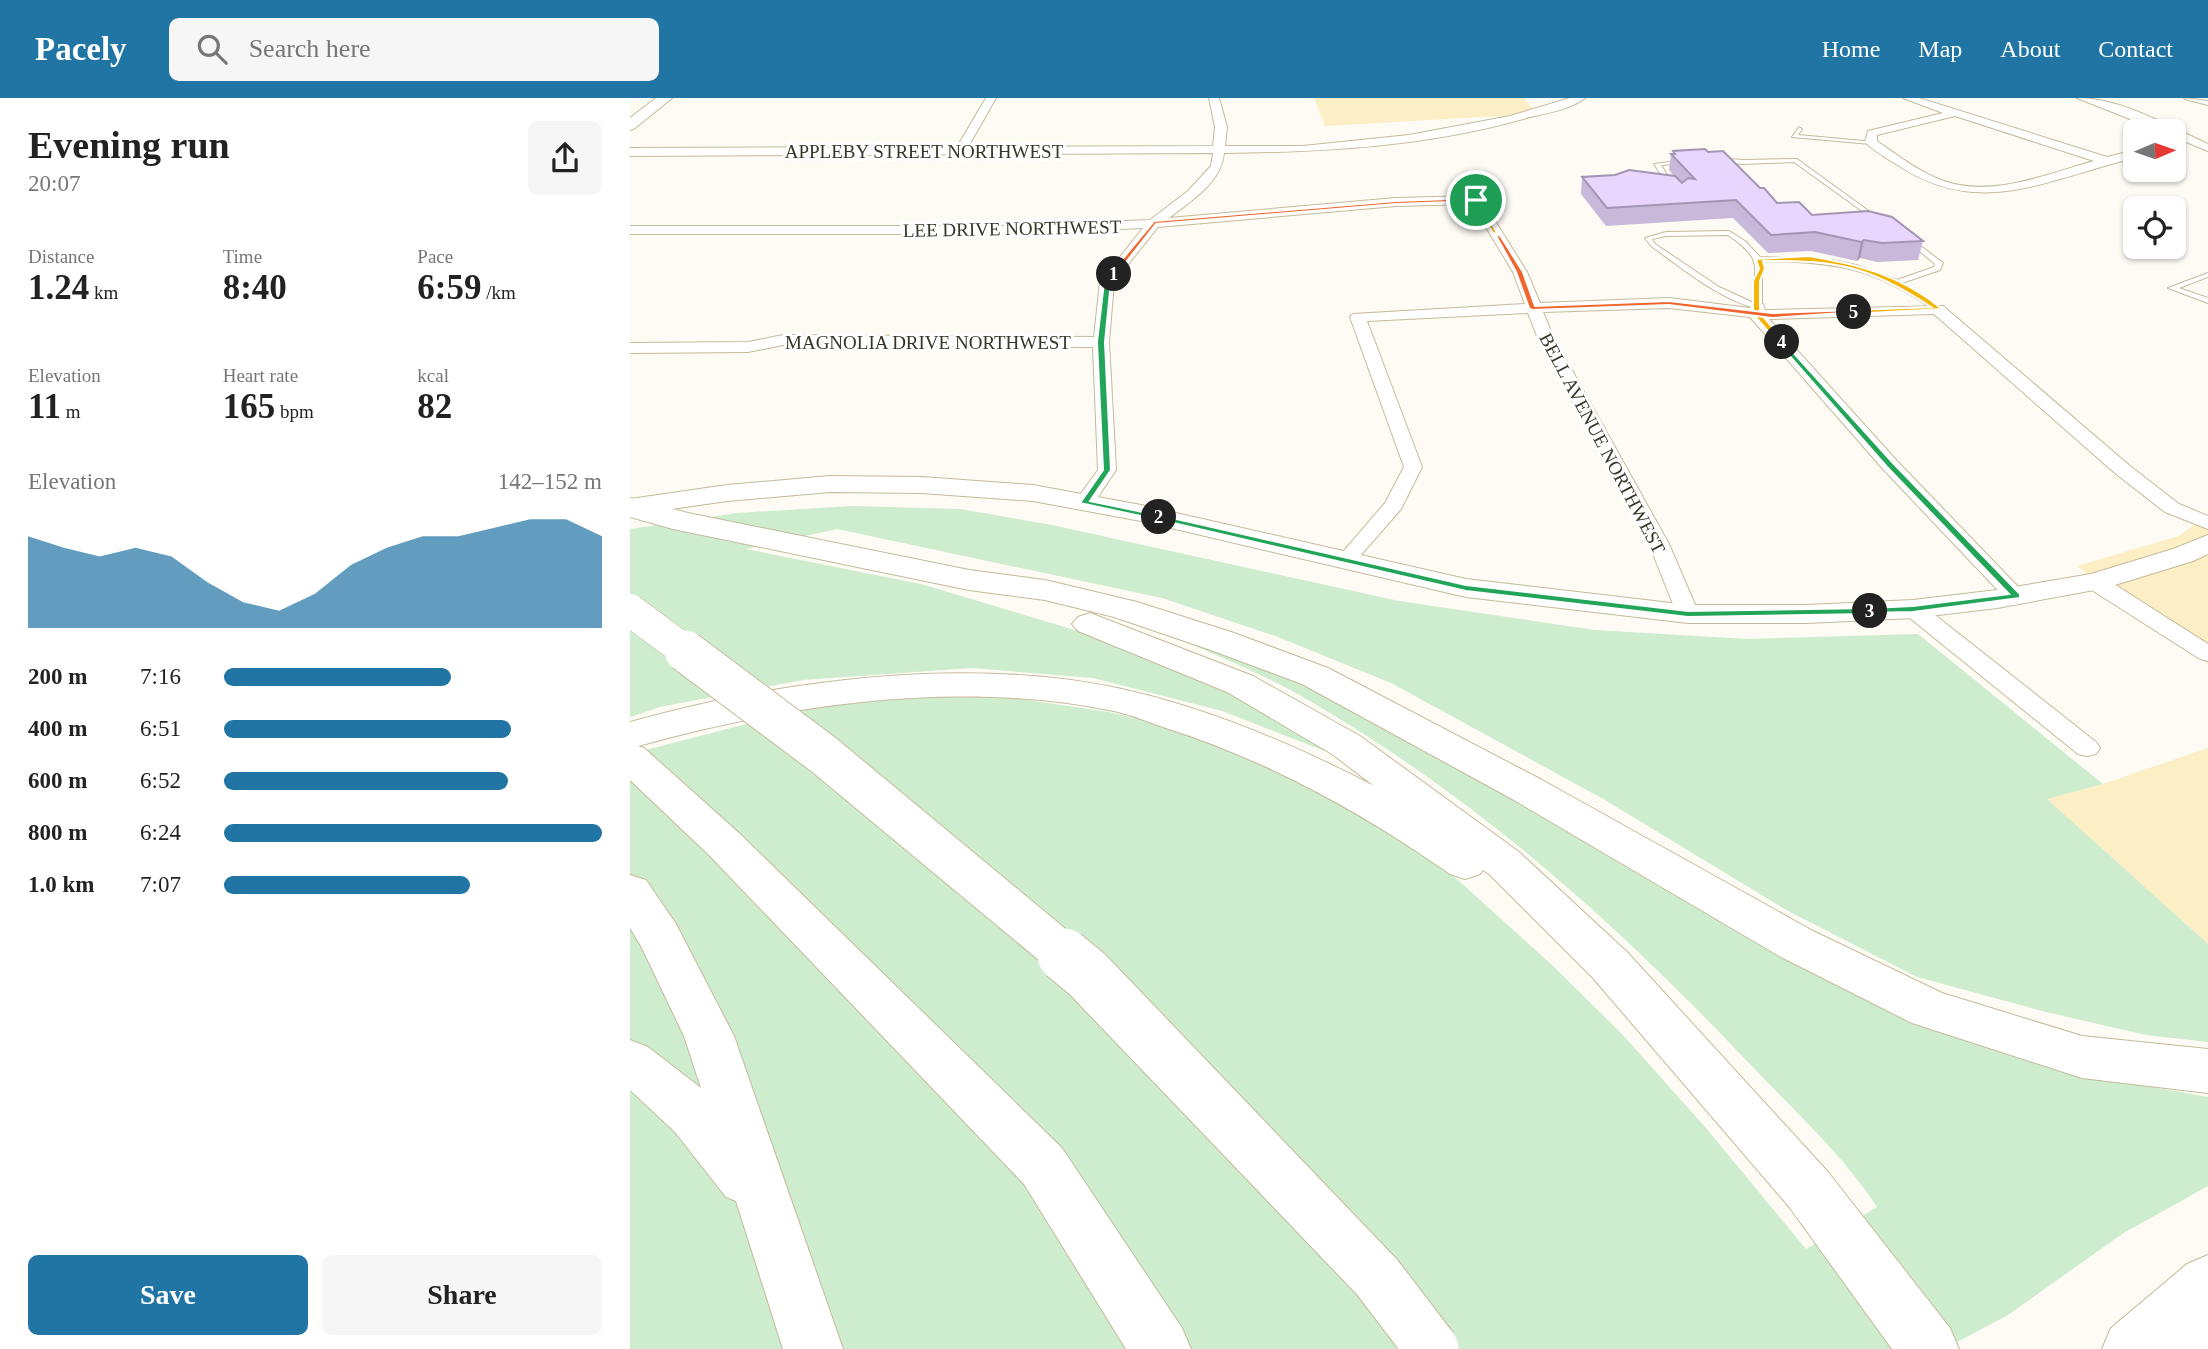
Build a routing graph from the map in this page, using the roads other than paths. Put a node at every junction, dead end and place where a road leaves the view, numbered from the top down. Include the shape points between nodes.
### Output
1 (666, 98) edge
2 (991, 98) edge
3 (1214, 98) edge
4 (1580, 98) edge
5 (1908, 98) edge
6 (2082, 98) edge
7 (2187, 98) edge
8 (2208, 103) edge
9 (1955, 113) junction
10 (2141, 119) edge
11 (632, 121) edge
12 (1798, 129) dead end
13 (2186, 138) edge
14 (1871, 142) junction
15 (2207, 147) edge
16 (2186, 149) edge
17 (960, 151) junction
18 (1218, 151) junction
19 (630, 152) edge
20 (2123, 156) edge
21 (1698, 160) edge
22 (1709, 160) edge
23 (2104, 160) junction
24 (1680, 196) edge
25 (1476, 200) joint
26 (1154, 223) junction
27 (1887, 225) edge
28 (630, 230) edge
29 (1898, 232) edge
30 (1760, 259) junction
31 (2208, 275) edge
32 (1897, 282) junction
33 (2208, 301) edge
34 (1532, 308) junction
35 (1938, 309) junction
36 (1757, 310) junction
37 (630, 337) edge
38 (783, 340) junction
39 (1101, 342) junction
40 (630, 348) edge
41 (1084, 503) junction
42 (630, 507) edge
43 (2208, 523) edge
44 (2208, 543) edge
45 (1346, 560) junction
46 (970, 580) junction
47 (2095, 582) junction
48 (2016, 596) junction
49 (1913, 609) junction
50 (630, 610) edge
51 (1688, 614) junction
52 (2208, 654) edge
53 (630, 735) edge
54 (2087, 748) dead end
55 (630, 757) edge
56 (630, 892) edge
57 (1610, 965) junction
58 (630, 1062) edge
59 (2208, 1070) edge
60 (774, 1230) junction
61 (2208, 1284) edge
62 (2208, 1335) edge
63 (813, 1349) edge
64 (1161, 1349) edge
65 (1432, 1349) edge
66 (1929, 1349) edge
67 (2132, 1349) edge
68 (2174, 1349) edge

1 - 11 main road
2 - 17 street
3 - 18 street via 1221,127
4 - 18 street, APPLEBY STREET NORTHWEST via 1537,114 1378,144
5 - 9 street
6 - 10 street
7 - 8 lane
9 - 14 street via 1872,133
9 - 23 street
12 - 14 lane via 1794,136
13 - 15 street
14 - 23 street via 1914,172 1965,189 2005,189
15 - 16 street
17 - 18 street, APPLEBY STREET NORTHWEST
17 - 19 street, APPLEBY STREET NORTHWEST
18 - 26 street via 1217,167 1192,194
20 - 23 street
21 - 24 lane via 1657,164
22 - 27 lane via 1795,160
25 - 26 street, LEE DRIVE NORTHWEST via 1396,202
25 - 34 street, BELL AVENUE NORTHWEST via 1520,272
26 - 28 street, LEE DRIVE NORTHWEST via 1000,230
26 - 39 street via 1107,282
29 - 32 lane via 1939,263 1937,268
30 - 32 lane via 1833,260
30 - 36 lane
30 - 36 lane via 1730,233 1647,238
31 - 33 lane via 2172,288
32 - 35 lane
34 - 36 street via 1669,303
34 - 45 street via 1357,317 1413,467 1394,505
34 - 51 street, BELL AVENUE NORTHWEST via 1659,544
35 - 36 street via 1772,316
35 - 43 street via 2123,470 2172,508
36 - 48 street via 1890,465
37 - 38 street
38 - 39 street, MAGNOLIA DRIVE NORTHWEST
38 - 40 street, MAGNOLIA DRIVE NORTHWEST via 747,347
39 - 41 street via 1107,470
41 - 42 main road via 1033,493 830,484
41 - 45 main road
42 - 46 highway
44 - 47 main road
45 - 51 main road via 1466,588
46 - 57 highway via 1240,684 1346,745 1504,863
46 - 59 highway via 1045,590 1125,610 1315,676 1528,790 1797,944 1929,1009 2082,1057
47 - 48 main road
47 - 52 street
48 - 49 main road
49 - 51 main road
49 - 54 street
50 - 65 highway, bridge via 824,755 1087,974 1377,1276
53 - 57 highway via 668,722 830,692 908,686 1024,689 1114,699 1219,730 1336,783 1460,859
55 - 64 highway via 725,845 1043,1166
56 - 60 highway via 660,937 709,1036
57 - 66 highway via 1810,1190
58 - 60 highway via 680,1101 715,1138 747,1181
60 - 63 highway
61 - 67 highway
62 - 68 highway

